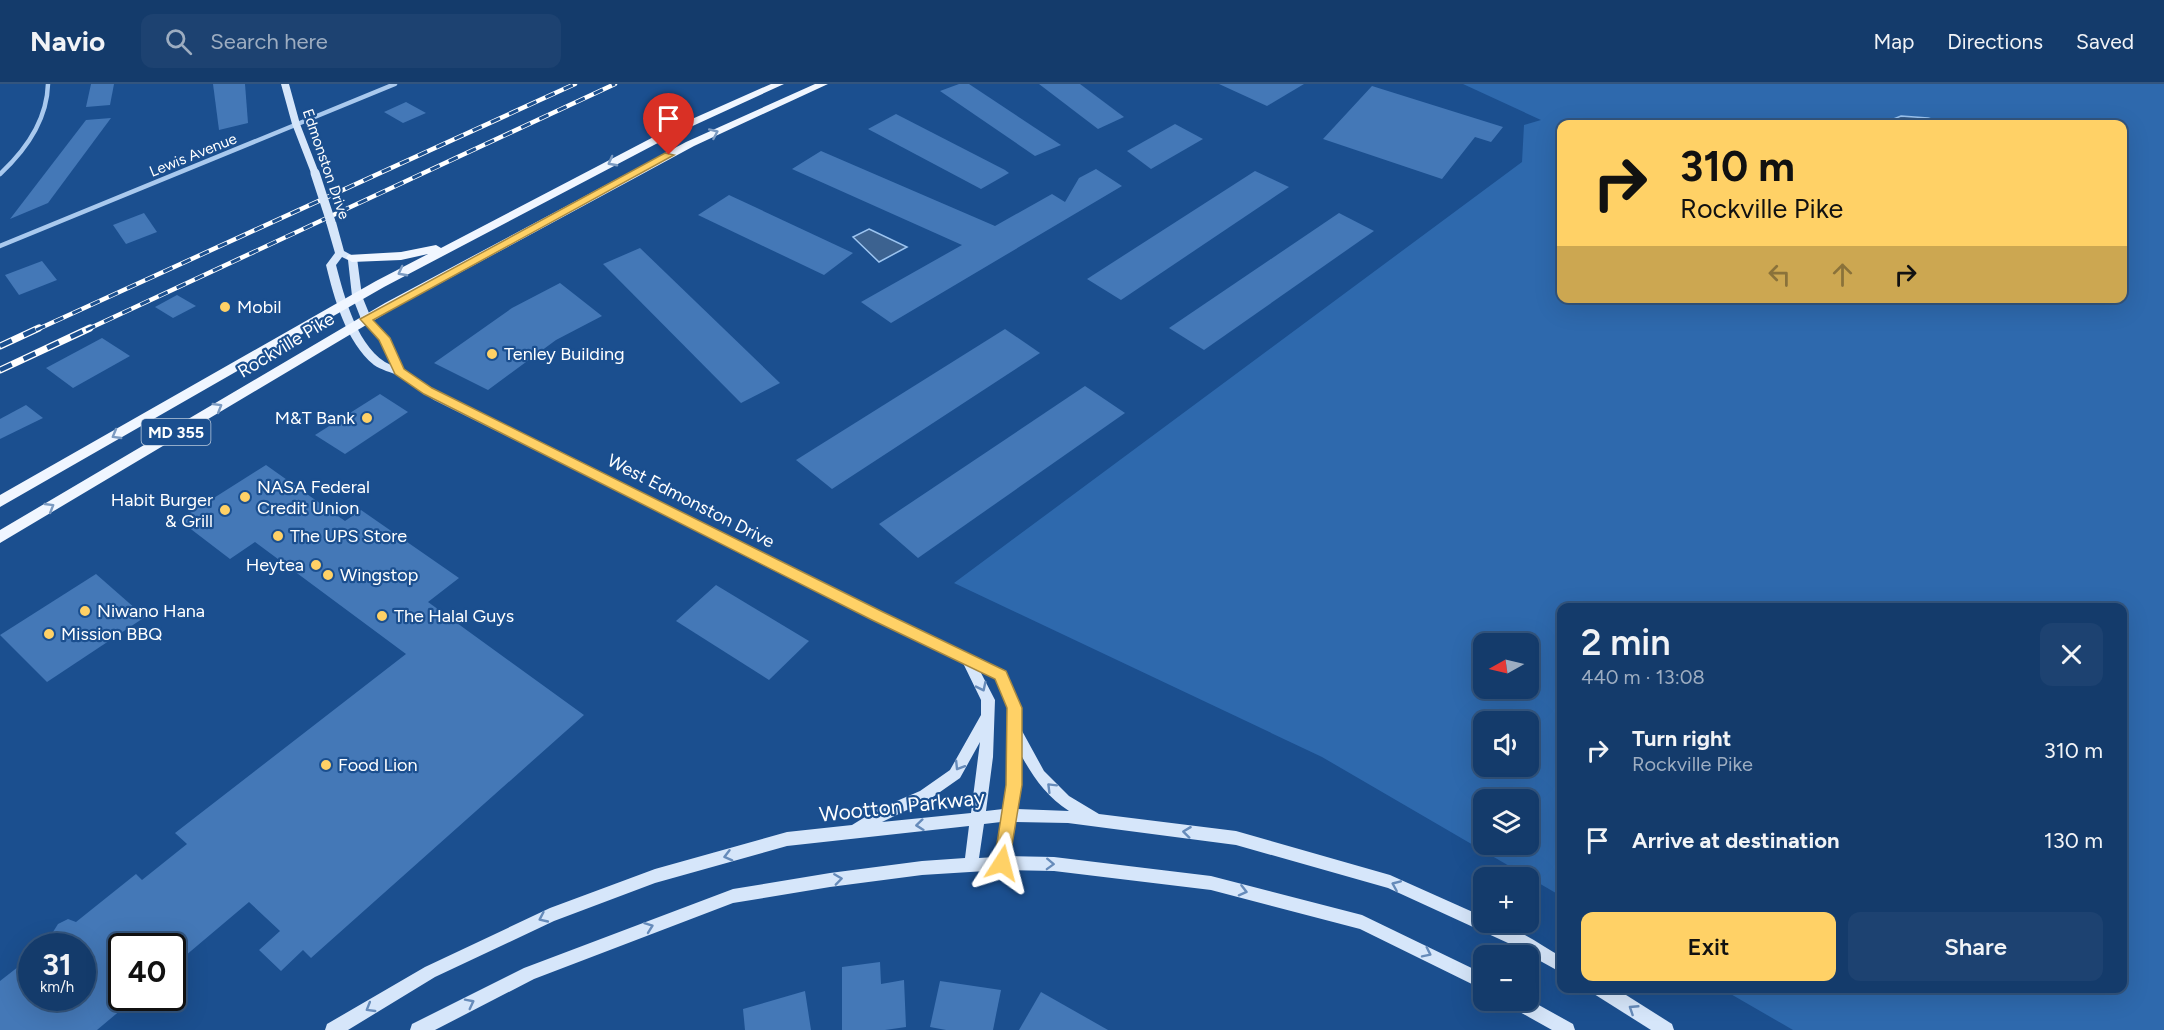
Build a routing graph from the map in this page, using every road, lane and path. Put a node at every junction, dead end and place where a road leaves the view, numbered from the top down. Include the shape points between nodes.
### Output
1 (48, 84) edge
2 (285, 84) edge
3 (395, 84) edge
4 (779, 84) edge
5 (823, 84) edge
6 (296, 124) junction
7 (0, 174) edge
8 (0, 246) edge
9 (451, 247) junction
10 (340, 253) junction
11 (352, 258) junction
12 (357, 296) junction
13 (344, 303) junction
14 (366, 319) junction
15 (352, 327) junction
16 (399, 372) junction
17 (0, 502) edge
18 (0, 537) edge
19 (968, 660) junction
20 (987, 716) junction
21 (1014, 730) junction
22 (1010, 815) junction
23 (978, 819) junction
24 (1098, 821) junction
25 (854, 832) junction
26 (1002, 863) junction
27 (971, 865) junction
28 (1557, 963) edge
29 (1473, 977) edge
30 (1608, 993) edge
31 (1534, 1011) edge
32 (333, 1030) edge
33 (418, 1030) edge
34 (1567, 1030) edge
35 (1666, 1030) edge

1 - 7 street via 39,123 24,148
2 - 6 street, Edmonston Drive
3 - 6 street, Lewis Avenue
4 -> 9 main road, Rockville Pike / MD 355 via 669,132
14 -> 5 main road, Rockville Pike / MD 355 via 690,144
6 - 8 street, Lewis Avenue
6 - 10 street, Edmonston Drive, bridge
9 - 11 main road via 400,256
9 -> 12 main road, Rockville Pike / MD 355
10 - 11 street
10 - 13 street, Edmonston Drive via 331,265
11 - 12 street
12 - 13 main road, Rockville Pike / MD 355
12 - 14 street
13 - 15 street, Edmonston Drive
13 -> 17 main road, Rockville Pike / MD 355
14 - 15 main road, Rockville Pike / MD 355
14 - 16 street via 384,338
15 - 16 street, West Edmonston Drive via 372,358 384,368
18 -> 15 main road, Rockville Pike / MD 355
16 - 19 street, West Edmonston Drive via 438,397
19 -> 20 street via 988,700
19 - 21 street, West Edmonston Drive via 1001,675 1014,708
20 - 23 street
20 -> 25 street via 955,774 925,795
21 - 22 street, West Edmonston Drive
24 -> 21 street via 1064,800 1039,775
22 - 23 street, Wootton Parkway
22 - 24 street, Wootton Parkway
22 - 26 street, West Edmonston Drive
23 -> 25 street, Wootton Parkway
23 - 27 street
28 -> 24 street, Wootton Parkway via 1514,938 1390,882 1236,838
25 -> 32 street, Wootton Parkway via 788,839 754,848 655,876 550,915 430,972
26 - 27 street
26 -> 29 street via 1054,864 1211,883 1362,922
33 -> 27 street via 530,973 733,896 922,868
35 -> 30 street
31 - 34 street

